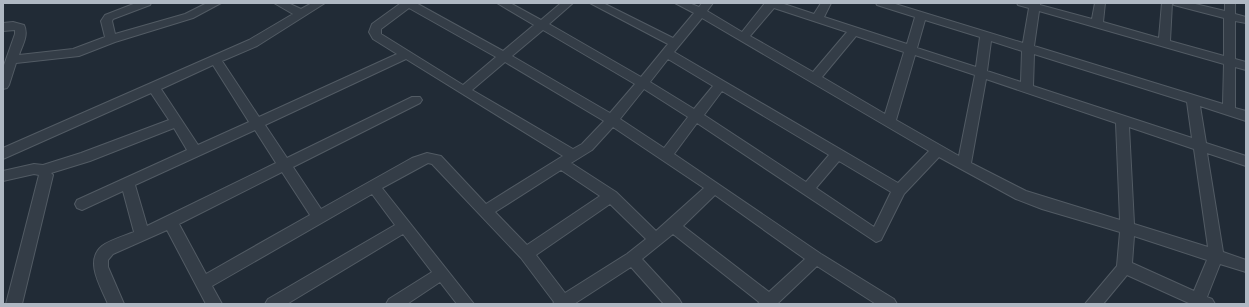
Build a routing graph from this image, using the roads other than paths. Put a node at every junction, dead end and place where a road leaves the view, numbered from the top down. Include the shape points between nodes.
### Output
1 (146, 3) edge
2 (216, 3) edge
3 (279, 3) edge
4 (320, 3) edge
5 (408, 3) edge
6 (502, 3) edge
7 (568, 3) edge
8 (595, 3) edge
9 (680, 3) edge
10 (770, 3) edge
11 (826, 3) edge
12 (881, 3) edge
13 (1022, 3) edge
14 (1100, 3) edge
15 (1167, 3) edge
16 (1178, 3) edge
17 (1230, 3) edge
18 (786, 5) edge
19 (1035, 5) edge
20 (704, 8) edge
21 (302, 14) junction
22 (921, 15) junction
23 (1230, 16) junction
24 (817, 18) junction
25 (1246, 20) edge
26 (1097, 24) junction
27 (543, 25) junction
28 (3, 27) edge
29 (854, 31) junction
30 (986, 36) junction
31 (743, 38) junction
32 (111, 39) junction
33 (674, 43) junction
34 (1164, 43) junction
35 (1028, 48) junction
36 (911, 50) junction
37 (666, 53) junction
38 (405, 55) junction
39 (504, 56) junction
40 (12, 60) junction
41 (215, 60) junction
42 (1229, 61) junction
43 (1246, 66) edge
44 (981, 73) junction
45 (814, 79) junction
46 (642, 83) junction
47 (3, 85) edge
48 (720, 85) junction
49 (154, 88) junction
50 (1027, 88) junction
51 (464, 91) junction
52 (1193, 99) junction
53 (416, 100) dead end
54 (1229, 111) junction
55 (696, 116) junction
56 (1246, 116) edge
57 (612, 120) junction
58 (1122, 120) junction
59 (176, 122) junction
60 (889, 122) junction
61 (257, 123) junction
62 (1200, 146) junction
63 (938, 150) junction
64 (196, 151) junction
65 (3, 154) edge
66 (837, 154) junction
67 (666, 155) junction
68 (574, 156) junction
69 (1246, 161) edge
70 (284, 164) junction
71 (562, 164) junction
72 (964, 165) junction
73 (43, 170) junction
74 (3, 176) edge
75 (128, 182) junction
76 (373, 186) junction
77 (714, 187) junction
78 (808, 189) junction
79 (899, 190) junction
80 (610, 196) junction
81 (82, 204) dead end
82 (486, 211) junction
83 (319, 217) junction
84 (170, 222) junction
85 (405, 226) junction
86 (673, 226) junction
87 (1127, 228) junction
88 (142, 235) junction
89 (656, 240) junction
90 (526, 254) junction
91 (1216, 255) junction
92 (632, 258) junction
93 (816, 258) junction
94 (1124, 266) junction
95 (1246, 266) edge
96 (442, 273) junction
97 (203, 283) junction
98 (1202, 302) edge
99 (562, 303) edge
100 (767, 303) edge
101 (14, 304) edge
102 (116, 304) edge
103 (214, 304) edge
104 (273, 304) edge
105 (394, 304) edge
106 (466, 304) edge
107 (674, 304) edge
108 (889, 304) edge
109 (1092, 304) edge

1 - 32 street via 109,17 106,21
2 - 32 street via 189,16
3 - 21 street
4 - 21 street
5 - 38 street via 376,27 375,32
5 - 39 street
6 - 27 street
7 - 27 street
8 - 33 street
9 - 20 street
10 - 18 street
10 - 31 street
11 - 24 street
12 - 22 street
13 - 19 street
14 - 26 street
15 - 34 street
16 - 23 street
17 - 23 street
18 - 24 street
19 - 26 street
19 - 35 street
20 - 31 street
20 - 33 street
21 - 41 street via 271,33
22 - 30 street
22 - 36 street
23 - 25 street
23 - 42 street
24 - 29 street
26 - 34 street
27 - 39 street
27 - 46 street
28 - 40 street via 20,28 21,34
29 - 36 street
29 - 45 street
30 - 35 street
30 - 44 street
31 - 45 street
32 - 40 street via 64,55
33 - 37 street
34 - 42 street
35 - 50 street
35 - 52 street
36 - 44 street
36 - 60 street
37 - 46 street
37 - 48 street
38 - 51 street
38 - 61 street
39 - 51 street
39 - 57 street
40 - 47 street
41 - 49 street
41 - 61 street
42 - 43 street
42 - 54 street
44 - 50 street
44 - 72 street
45 - 60 street
46 - 55 street
46 - 57 street
48 - 55 street
48 - 66 street
49 - 59 street
49 - 65 street
50 - 58 street
51 - 68 street
52 - 54 street
52 - 62 street
53 - 70 street
54 - 56 street
55 - 67 street
55 - 78 street
57 - 67 street
57 - 68 street via 587,147
58 - 62 street
58 - 87 street
59 - 64 street
59 - 73 street via 85,157
60 - 63 street
61 - 64 street
61 - 70 street
62 - 69 street
62 - 91 street
63 - 72 street
63 - 79 street
64 - 75 street
66 - 78 street
66 - 79 street
67 - 77 street
68 - 71 street
70 - 83 street
70 - 84 street
71 - 80 street
71 - 82 street
72 - 87 street via 1021,195
73 - 74 street via 34,169
73 - 101 street via 46,175
75 - 81 street
75 - 88 street
76 - 82 street via 427,158 436,160
76 - 83 street
76 - 85 street
77 - 86 street
77 - 93 street
78 - 79 street via 876,236
80 - 89 street
80 - 90 street
82 - 90 street
83 - 97 street
84 - 88 street
84 - 97 street
85 - 96 street
85 - 104 street
86 - 89 street
86 - 100 street
87 - 91 street
87 - 94 street
88 - 102 street via 108,250 101,258 101,267
89 - 92 street
90 - 99 street
91 - 95 street
91 - 98 street
92 - 99 street
92 - 107 street
93 - 100 street
93 - 108 street
94 - 98 street
94 - 109 street via 1120,274
96 - 105 street
96 - 106 street
97 - 103 street

